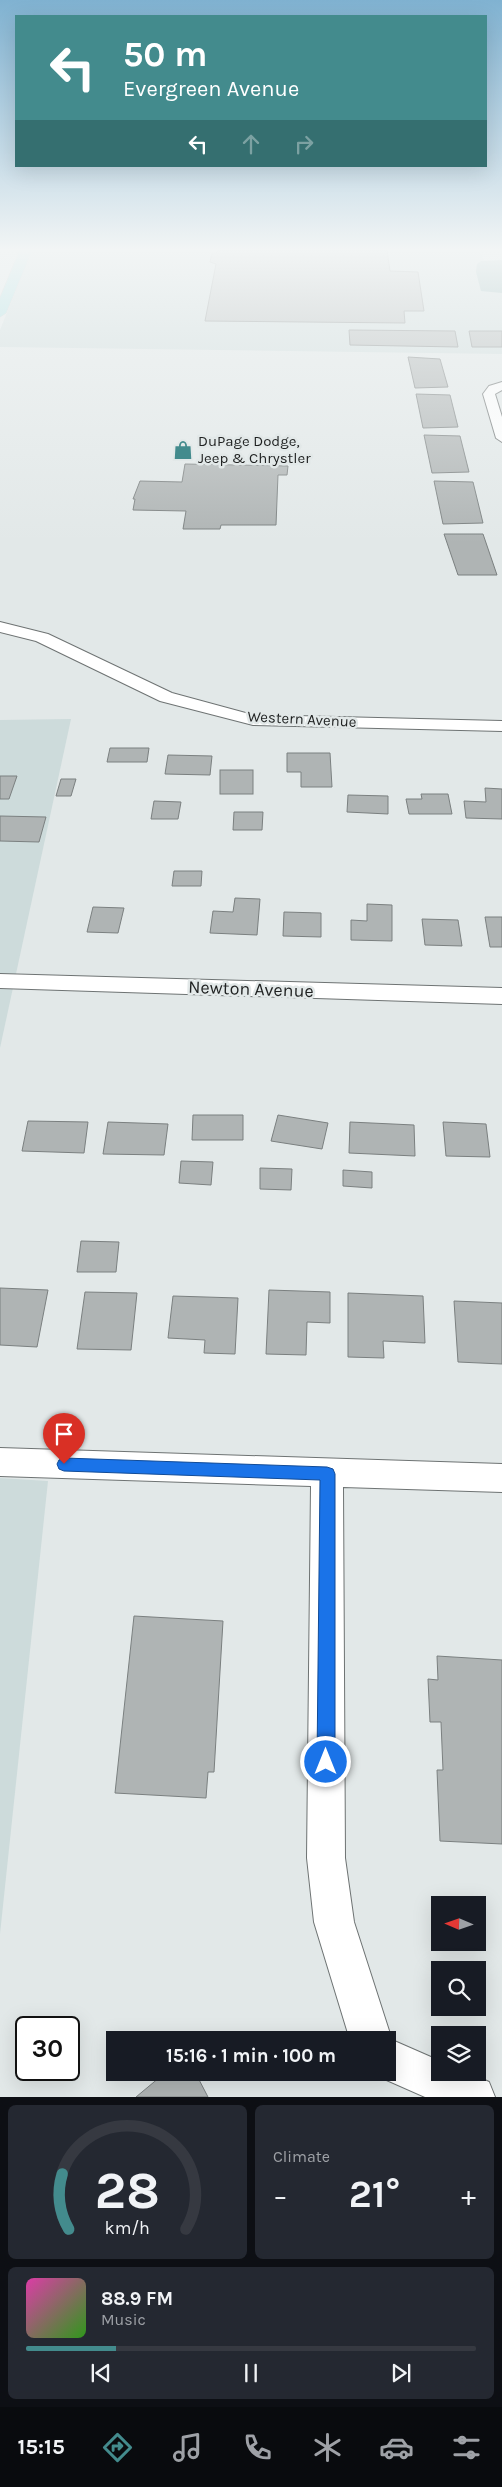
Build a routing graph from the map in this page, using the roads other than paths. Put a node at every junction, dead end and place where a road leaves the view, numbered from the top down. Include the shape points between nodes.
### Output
1 (502, 386) edge
2 (502, 438) edge
3 (0, 627) edge
4 (502, 726) edge
5 (0, 981) edge
6 (502, 996) edge
7 (0, 1462) edge
8 (327, 1474) junction
9 (502, 1478) edge
10 (368, 2031) edge
11 (396, 2063) edge
12 (474, 2097) edge

1 - 2 street via 489,394
3 - 4 street, Western Avenue via 42,637 166,696 253,720
5 - 6 street, Newton Avenue
7 - 8 street
8 - 9 street
8 - 10 street via 326,1858 334,1922
11 - 12 street

